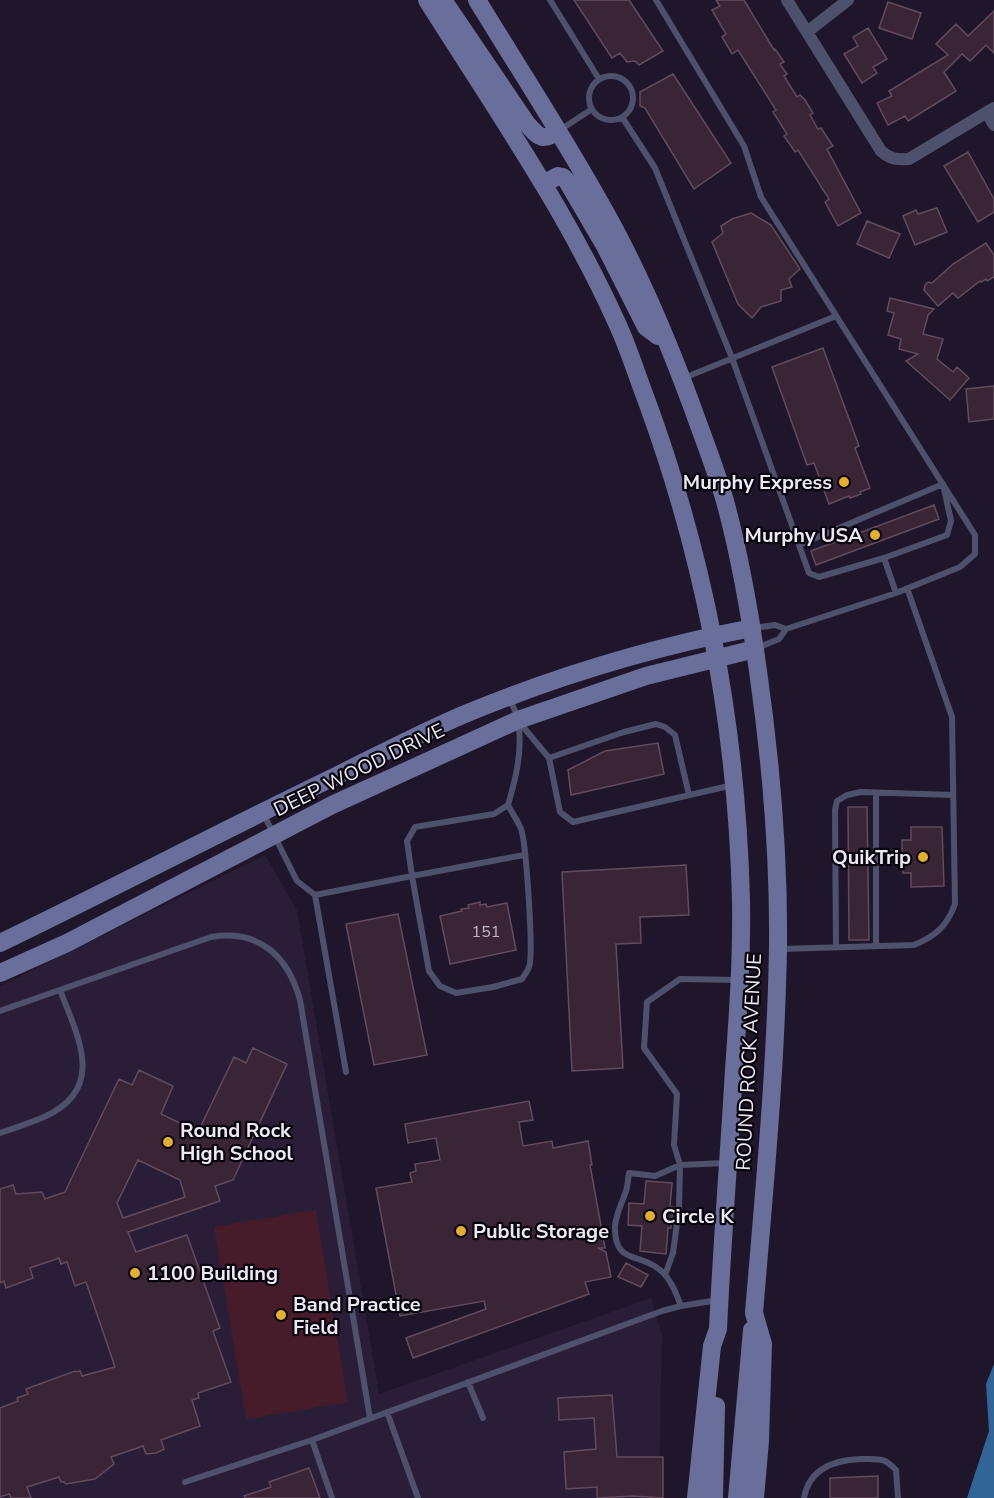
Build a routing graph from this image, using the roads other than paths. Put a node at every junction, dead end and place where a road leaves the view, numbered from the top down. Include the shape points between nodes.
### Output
1 (427, 0) edge
2 (443, 0) edge
3 (477, 0) edge
4 (550, 0) edge
5 (656, 0) edge
6 (787, 0) edge
7 (848, 0) edge
8 (807, 32) junction
9 (599, 79) junction
10 (592, 109) junction
11 (990, 110) edge
12 (622, 117) junction
13 (994, 125) edge
14 (558, 131) junction
15 (543, 184) junction
16 (836, 316) junction
17 (667, 343) junction
18 (732, 358) junction
19 (682, 379) junction
20 (943, 484) junction
21 (799, 545) junction
22 (884, 558) junction
23 (907, 588) junction
24 (896, 593) junction
25 (752, 628) junction
26 (786, 629) junction
27 (713, 635) junction
28 (755, 649) junction
29 (717, 658) junction
30 (510, 698) junction
31 (518, 720) junction
32 (549, 758) junction
33 (734, 784) junction
34 (876, 792) junction
35 (689, 795) junction
36 (953, 795) junction
37 (508, 805) junction
38 (262, 812) junction
39 (275, 836) junction
40 (524, 855) junction
41 (412, 876) junction
42 (315, 895) junction
43 (0, 943) edge
44 (876, 946) junction
45 (836, 948) junction
46 (778, 949) junction
47 (0, 973) edge
48 (740, 980) junction
49 (60, 990) junction
50 (0, 1011) edge
51 (346, 1072) dead end
52 (0, 1133) edge
53 (728, 1162) junction
54 (680, 1165) junction
55 (665, 1275) junction
56 (719, 1300) junction
57 (681, 1306) junction
58 (754, 1313) junction
59 (718, 1329) junction
60 (468, 1382) junction
61 (387, 1412) junction
62 (370, 1418) junction
63 (483, 1418) dead end
64 (312, 1440) junction
65 (185, 1482) dead end
66 (332, 1498) edge
67 (418, 1498) edge
68 (696, 1498) edge
69 (714, 1498) edge
70 (737, 1498) edge
71 (756, 1498) edge
72 (804, 1498) edge
73 (898, 1498) edge

1 - 15 main road, ROUND ROCK AVENUE
2 - 14 main road via 527,124 544,137
3 - 14 main road, ROUND ROCK AVENUE
4 - 9 lane
5 - 16 lane via 744,146 761,197
6 - 8 street
7 - 8 street
8 - 11 street via 880,151 889,157 909,159
9 - 10 lane via 588,98
9 - 12 lane via 613,75 630,86 632,107
10 - 12 lane via 607,120
10 - 14 lane
11 - 13 street
12 - 18 lane via 655,168
14 - 17 main road, ROUND ROCK AVENUE via 615,231
15 - 17 main road via 558,176 567,181 610,254 646,327
15 - 27 main road, ROUND ROCK AVENUE via 598,284 630,355 681,505
16 - 18 lane
16 - 20 lane
17 - 19 main road, ROUND ROCK AVENUE
18 - 19 lane
18 - 21 lane
19 - 25 main road, ROUND ROCK AVENUE via 724,500
20 - 21 lane
20 - 22 lane via 951,521 947,535
20 - 23 lane via 975,535 975,554 960,567
21 - 22 lane via 809,573 819,577
22 - 24 lane
23 - 24 lane
23 - 36 lane via 952,717
24 - 26 lane
25 - 26 lane
25 - 27 main road, DEEP WOOD DRIVE
25 - 28 main road, ROUND ROCK AVENUE
26 - 28 lane via 779,639
27 - 29 main road, ROUND ROCK AVENUE
27 - 30 main road, DEEP WOOD DRIVE via 613,662
28 - 29 main road, DEEP WOOD DRIVE
28 - 46 main road, ROUND ROCK AVENUE via 772,784
29 - 31 main road, DEEP WOOD DRIVE via 646,676
29 - 33 main road, ROUND ROCK AVENUE
30 - 31 lane
30 - 38 main road, DEEP WOOD DRIVE via 454,719
31 - 32 lane
31 - 37 lane via 519,757
31 - 39 main road, DEEP WOOD DRIVE via 332,805
32 - 35 lane via 560,812 573,822
32 - 35 lane via 656,724 675,735
33 - 35 lane
33 - 48 main road, ROUND ROCK AVENUE via 741,900
34 - 36 lane
34 - 44 lane
34 - 45 lane via 847,795 837,801
36 - 44 lane via 955,904 949,921 914,945
37 - 40 lane via 522,831
37 - 41 lane via 494,814 415,827 407,841
38 - 39 lane
38 - 43 main road, DEEP WOOD DRIVE
39 - 42 lane via 297,881
39 - 47 main road, DEEP WOOD DRIVE via 67,943
40 - 41 lane
40 - 41 lane via 530,967 522,979 493,987 456,993 440,986 429,971
41 - 42 lane
42 - 51 lane
44 - 45 lane
45 - 46 lane
46 - 58 main road, ROUND ROCK AVENUE
48 - 53 main road, ROUND ROCK AVENUE
48 - 54 lane via 680,979 647,1002 644,1048 677,1094 674,1145
49 - 50 lane
49 - 52 lane via 83,1054 80,1086 56,1111
49 - 62 lane via 221,935 252,940 280,959 300,1000
53 - 54 lane
53 - 56 main road, ROUND ROCK AVENUE
54 - 55 lane via 673,1253
54 - 55 lane via 655,1176 629,1173 615,1226 617,1246 623,1255 658,1268
55 - 57 lane
56 - 57 lane
56 - 59 main road, ROUND ROCK AVENUE
57 - 60 lane
58 - 70 main road
58 - 71 main road, ROUND ROCK AVENUE via 763,1344
59 - 68 main road, ROUND ROCK AVENUE via 712,1346
59 - 69 main road
60 - 61 lane
60 - 63 lane
61 - 62 lane
61 - 67 lane
62 - 64 lane
64 - 65 lane
64 - 66 lane
72 - 73 lane via 806,1486 820,1471 841,1460 866,1459 883,1460 896,1470

